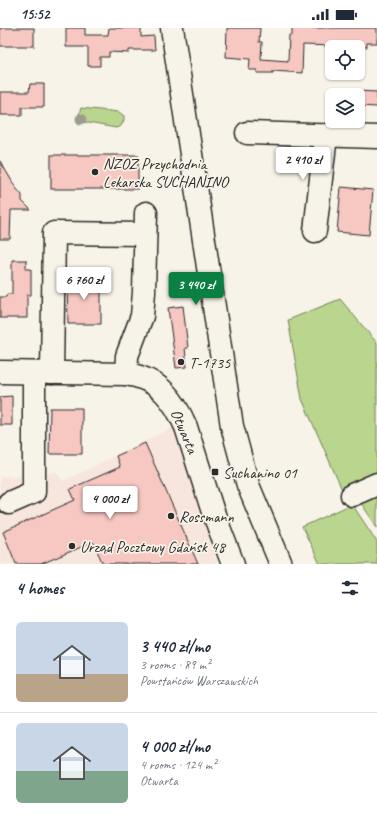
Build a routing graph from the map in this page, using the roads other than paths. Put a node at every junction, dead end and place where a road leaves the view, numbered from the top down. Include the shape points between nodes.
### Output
1 (172, 28) edge
2 (247, 133) dead end
3 (326, 135) junction
4 (377, 137) edge
5 (146, 213) dead end
6 (315, 231) dead end
7 (146, 234) junction
8 (0, 372) edge
9 (43, 373) junction
10 (126, 374) junction
11 (377, 484) edge
12 (352, 495) dead end
13 (9, 503) dead end
14 (233, 564) edge
15 (281, 564) edge

1 - 15 street via 232,426 248,485
2 - 3 street
3 - 4 street
3 - 6 street
5 - 7 street
7 - 9 street via 54,233
7 - 10 street via 142,316 127,356
8 - 9 street, Otwarta
9 - 10 street, Otwarta
9 - 13 street via 34,492
10 - 14 street, Otwarta via 141,376 151,381 164,392 181,416
11 - 12 street

